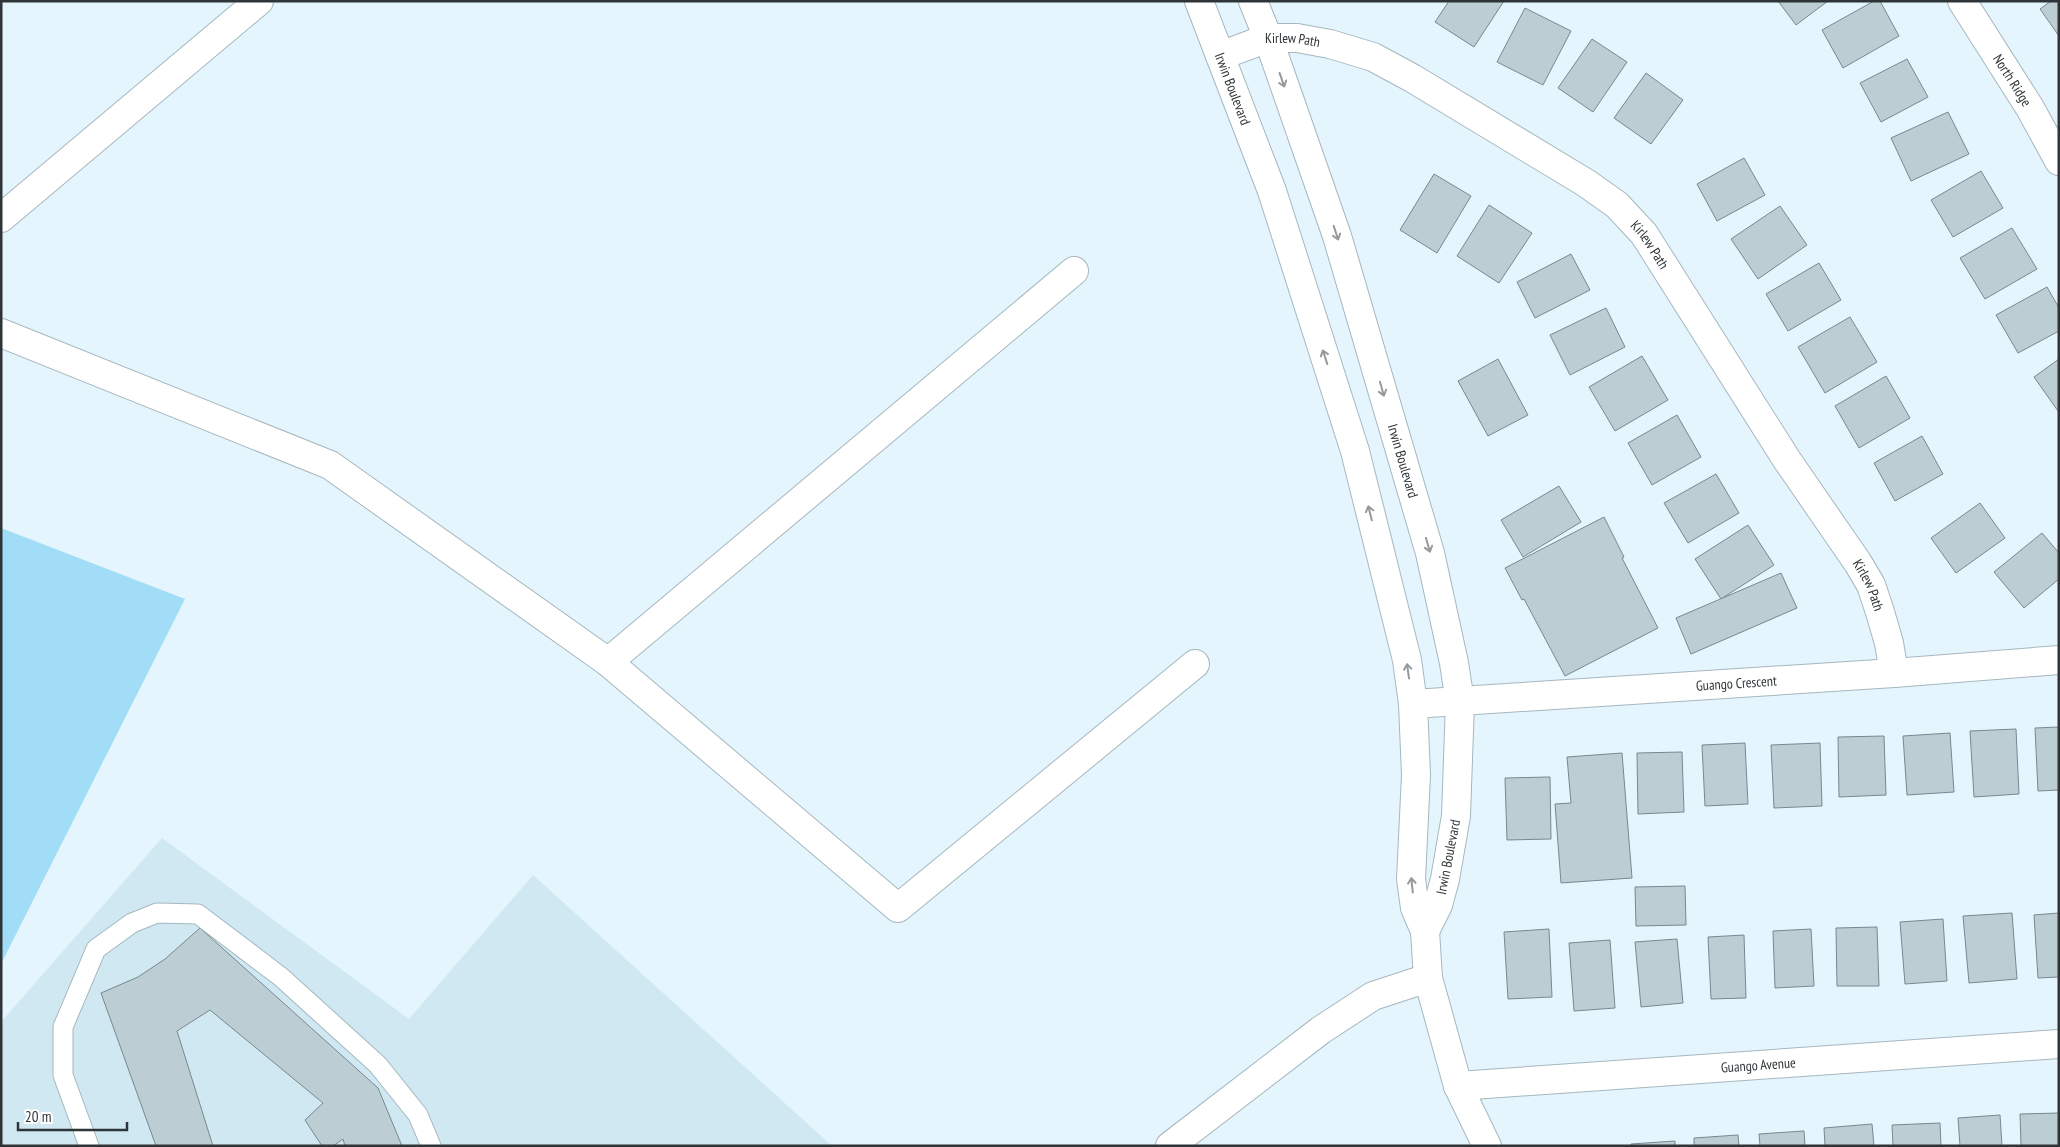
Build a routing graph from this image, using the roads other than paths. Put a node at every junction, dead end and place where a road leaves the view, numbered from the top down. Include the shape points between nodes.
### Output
1 (259, 1) edge
2 (1199, 1) edge
3 (1253, 1) edge
4 (1962, 1) edge
5 (1268, 38) junction
6 (1220, 56) junction
7 (2059, 161) edge
8 (1, 218) edge
9 (1074, 271) dead end
10 (1, 333) edge
11 (2059, 660) edge
12 (608, 662) junction
13 (1195, 664) dead end
14 (1894, 674) junction
15 (1460, 702) junction
16 (1413, 704) junction
17 (1425, 931) junction
18 (1428, 978) junction
19 (2059, 1044) edge
20 (1458, 1086) junction
21 (89, 1146) edge
22 (431, 1146) edge
23 (1170, 1146) edge
24 (1487, 1146) edge

1 - 8 street
2 - 6 street, Irwin Boulevard
3 - 5 street, Irwin Boulevard
4 - 7 street, North Ridge via 2030,108
5 - 6 street, Kirlew Path
5 - 14 street, Kirlew Path via 1297,38 1330,44 1373,58 1412,78 1617,205 1644,234 1787,460 1871,585 1889,643
5 -> 15 street, Irwin Boulevard via 1337,236 1430,553
16 -> 6 street, Irwin Boulevard via 1407,660 1355,451 1272,191
9 - 12 street
10 - 12 street via 330,465
11 - 14 street, Guango Crescent
12 - 13 street via 898,908
14 - 15 street, Guango Crescent
15 - 16 street, Guango Crescent
15 - 17 street, Irwin Boulevard via 1456,816 1438,905
17 -> 16 street, Irwin Boulevard via 1415,908 1411,879 1416,775
17 - 18 street, Irwin Boulevard
18 - 20 street, Irwin Boulevard
18 - 23 street via 1373,996 1321,1030
19 - 20 street, Guango Avenue
20 - 24 street, Irwin Boulevard
21 - 22 lane via 63,1075 63,1027 96,949 132,923 157,913 198,914 281,977 378,1065 418,1115

